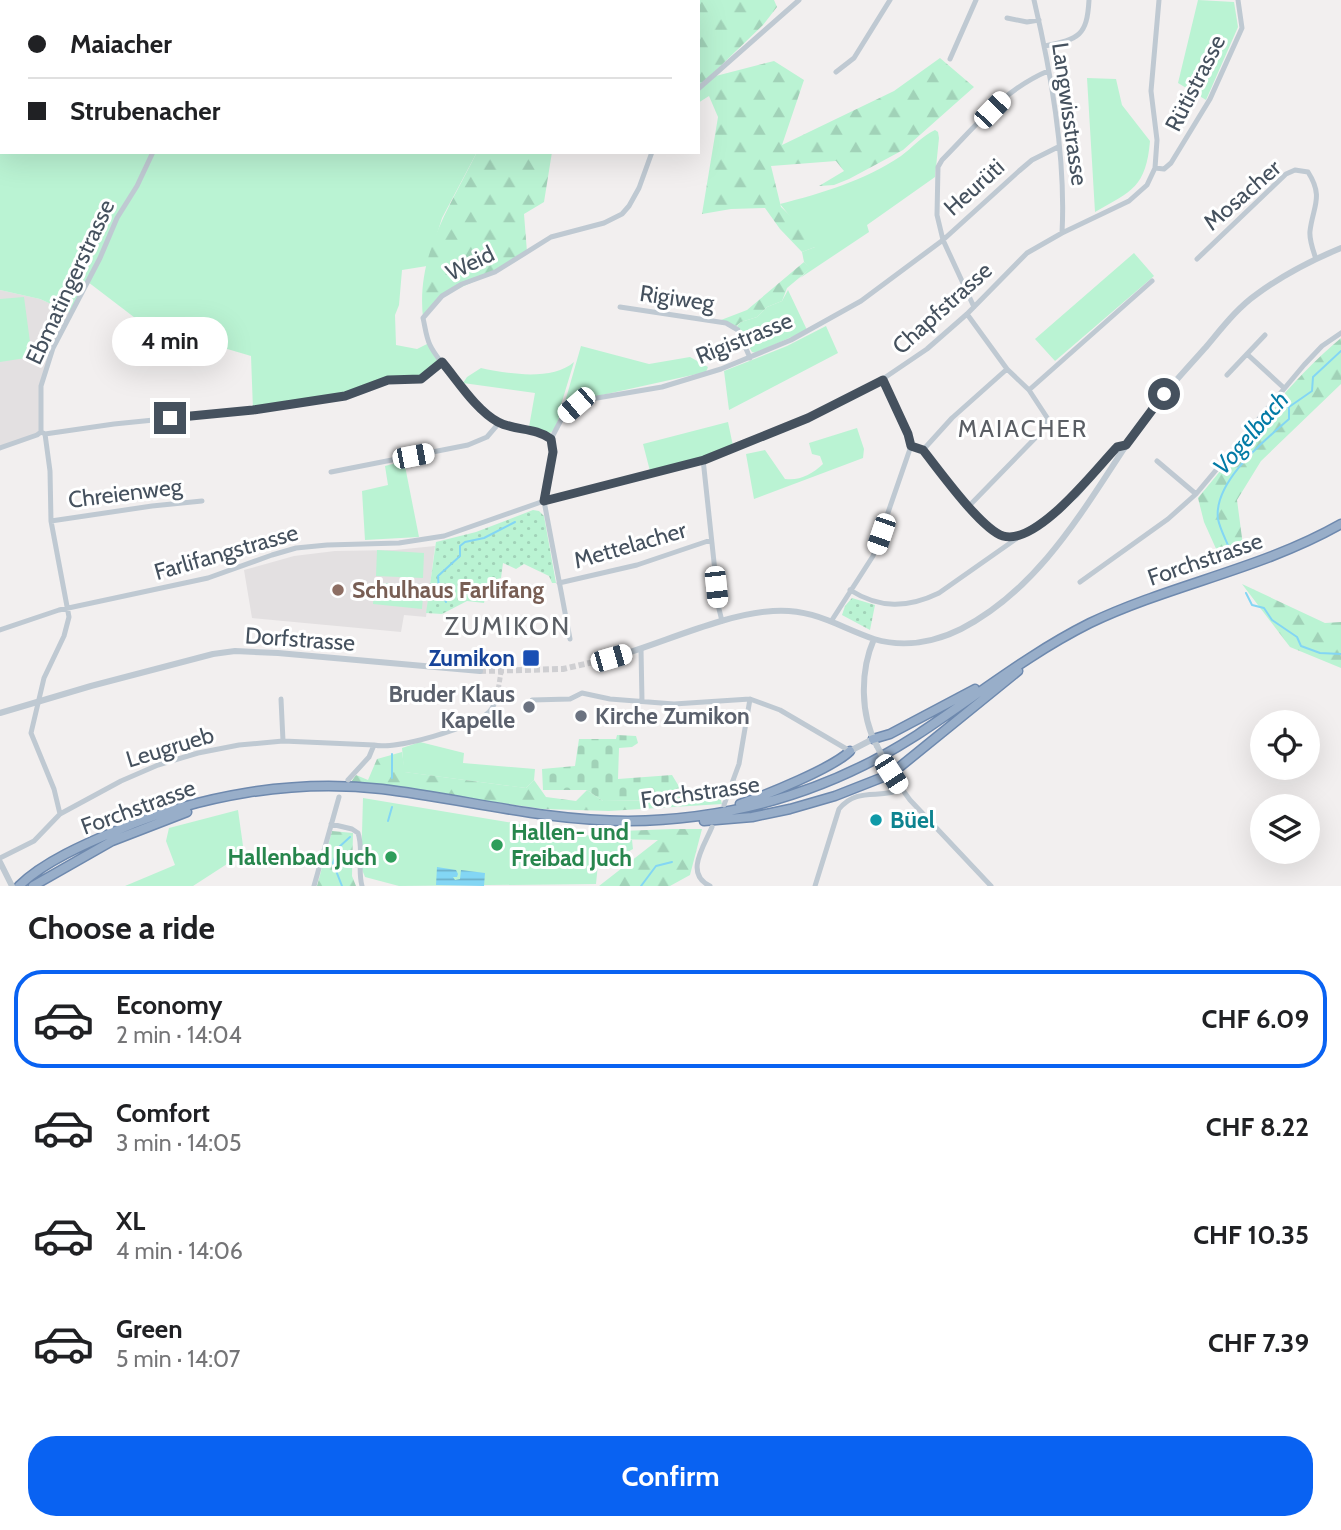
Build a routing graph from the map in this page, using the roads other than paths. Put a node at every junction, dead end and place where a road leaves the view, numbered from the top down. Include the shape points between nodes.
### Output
1 (799, 0) edge
2 (890, 0) edge
3 (976, 0) edge
4 (1034, 0) edge
5 (1089, 0) edge
6 (1159, 0) edge
7 (1238, 0) edge
8 (1007, 18) dead end
9 (1039, 20) junction
10 (1045, 46) junction
11 (950, 59) dead end
12 (1048, 71) junction
13 (836, 72) dead end
14 (700, 87) edge
15 (1058, 147) junction
16 (152, 154) edge
17 (651, 154) edge
18 (1156, 168) junction
19 (1062, 233) junction
20 (943, 240) junction
21 (1341, 248) edge
22 (1197, 259) dead end
23 (1315, 259) junction
24 (1152, 281) dead end
25 (620, 307) dead end
26 (974, 307) junction
27 (967, 314) junction
28 (1341, 333) edge
29 (1265, 335) dead end
30 (1247, 354) junction
31 (750, 358) junction
32 (442, 362) junction
33 (1007, 369) junction
34 (1227, 375) dead end
35 (883, 380) junction
36 (1284, 388) junction
37 (1028, 390) junction
38 (499, 423) junction
39 (43, 433) junction
40 (551, 439) junction
41 (1126, 445) junction
42 (911, 446) junction
43 (0, 448) edge
44 (923, 450) junction
45 (704, 460) junction
46 (1157, 461) dead end
47 (331, 472) dead end
48 (1196, 495) junction
49 (202, 501) dead end
50 (544, 501) junction
51 (969, 506) junction
52 (51, 521) junction
53 (1341, 526) edge
54 (1022, 536) junction
55 (711, 540) junction
56 (1080, 582) dead end
57 (559, 583) junction
58 (850, 590) junction
59 (68, 608) junction
60 (832, 620) junction
61 (722, 621) junction
62 (0, 630) edge
63 (570, 639) dead end
64 (874, 639) junction
65 (642, 649) junction
66 (611, 658) tunnel mouth
67 (1020, 669) junction
68 (480, 671) tunnel mouth
69 (1003, 675) junction
70 (496, 697) tunnel mouth
71 (281, 699) dead end
72 (750, 699) junction
73 (532, 700) dead end
74 (39, 701) junction
75 (642, 701) junction
76 (0, 713) edge
77 (283, 741) junction
78 (875, 743) junction
79 (374, 745) junction
80 (850, 751) junction
81 (890, 771) junction
82 (348, 780) dead end
83 (902, 789) junction
84 (339, 797) dead end
85 (724, 805) dead end
86 (60, 814) junction
87 (702, 818) junction
88 (331, 824) junction
89 (712, 827) dead end
90 (0, 860) edge
91 (989, 885) edge
92 (12, 886) edge
93 (19, 886) edge
94 (33, 886) edge
95 (314, 886) edge
96 (362, 886) edge
97 (709, 886) edge
98 (815, 886) edge

1 - 14 street
2 - 13 street via 854,58
3 - 11 street
4 - 9 street, Langwisstrasse
5 - 10 street via 1088,22 1081,34
6 - 18 street via 1152,90
7 - 18 street, Rütistrasse via 1242,28 1210,99 1171,163
8 - 9 street
9 - 10 street, Langwisstrasse
10 - 12 street, Langwisstrasse
12 - 15 street, Langwisstrasse
12 - 20 street via 1008,93 940,163 937,215
15 - 19 street, Langwisstrasse via 1064,197
15 - 20 street, Heurüti via 1019,170
16 - 39 street, Ebmatingerstrasse via 53,348 41,386
17 - 32 street, Weid via 629,206 615,219 551,237 495,272 442,296 424,318 429,343
18 - 19 street, Chapfstrasse via 1147,185 1129,201
19 - 26 street, Chapfstrasse via 1027,253
20 - 26 street, Heurüti
20 - 31 street, Rigistrasse via 861,301
21 - 23 street
22 - 23 street, Mosacher via 1295,170 1308,172 1317,186 1309,234
23 - 41 street via 1257,294 1233,316
24 - 37 street
25 - 31 street, Rigiweg via 733,325
26 - 27 street, Chapfstrasse
27 - 33 street
27 - 35 street, Chapfstrasse
28 - 36 street via 1322,346
29 - 30 street
30 - 34 street
30 - 36 street
31 - 40 street, Rigistrasse via 662,387 576,405 562,418
32 - 38 street, Weid
32 - 39 street via 421,379 388,380 345,396
33 - 37 street
33 - 44 street
35 - 42 street
35 - 45 street, Chapfstrasse via 808,418
36 - 48 street
37 - 51 street via 1046,412 1046,427
38 - 40 street via 544,433
38 - 47 street via 487,437 468,445
39 - 43 street
39 - 52 street, Ebmatingerstrasse via 50,471
40 - 50 street
41 - 54 street via 1117,447 1077,495
41 - 64 street via 1070,532 1028,578 984,615 927,642
42 - 44 street
42 - 58 street via 873,556
44 - 51 street
45 - 50 street, Chapfstrasse
45 - 55 street
46 - 48 street
48 - 56 street
49 - 52 street, Chreienweg
50 - 57 street
50 - 59 street, Farlifangstrasse via 444,536 296,548 208,578
51 - 54 street via 1003,536
52 - 59 street, Ebmatingerstrasse
53 - 67 highway, Forchstrasse via 1279,559 1105,622
53 - 69 highway, Forchstrasse via 1270,558 1104,617
54 - 58 street via 922,601 895,606
55 - 57 street, Mettelacher via 637,565
55 - 61 street
57 - 63 street
58 - 60 street
59 - 62 street, Farlifangstrasse
59 - 74 street, Ebmatingerstrasse via 64,636 44,678
60 - 61 street via 775,611
60 - 64 street
61 - 65 street
64 - 78 street via 864,701
65 - 66 street
65 - 75 street
67 - 81 highway
67 - 87 highway, Forchstrasse via 911,744 857,774 788,801
68 - 74 street, Dorfstrasse via 245,651 214,654
69 - 78 highway
69 - 87 highway, Forchstrasse via 908,741 854,770 786,797
70 - 79 street, Leugrueb via 490,711 480,718 437,737
71 - 77 street
72 - 75 street via 674,704
72 - 80 street via 780,710
72 - 85 street via 739,764
73 - 75 street via 570,699 582,693
74 - 76 street, Dorfstrasse
74 - 86 street, Ebmatingerstrasse via 31,733
77 - 79 street, Leugrueb
77 - 86 street, Leugrueb via 239,745 158,765
78 - 80 street
78 - 81 street, bridge
79 - 82 street
80 - 87 highway via 825,767
81 - 83 street
81 - 87 highway via 790,809 752,817
83 - 91 street
83 - 98 street via 861,795 843,804
84 - 88 street
86 - 90 street, Leugrueb via 34,841
87 - 93 highway, Forchstrasse via 586,819 360,787 266,790 195,804 130,825 73,852
87 - 94 highway, Forchstrasse via 645,825 589,824 369,792 280,793 228,801 152,824
88 - 95 street
88 - 96 street via 358,833
89 - 97 street via 696,865 697,876
90 - 92 street

